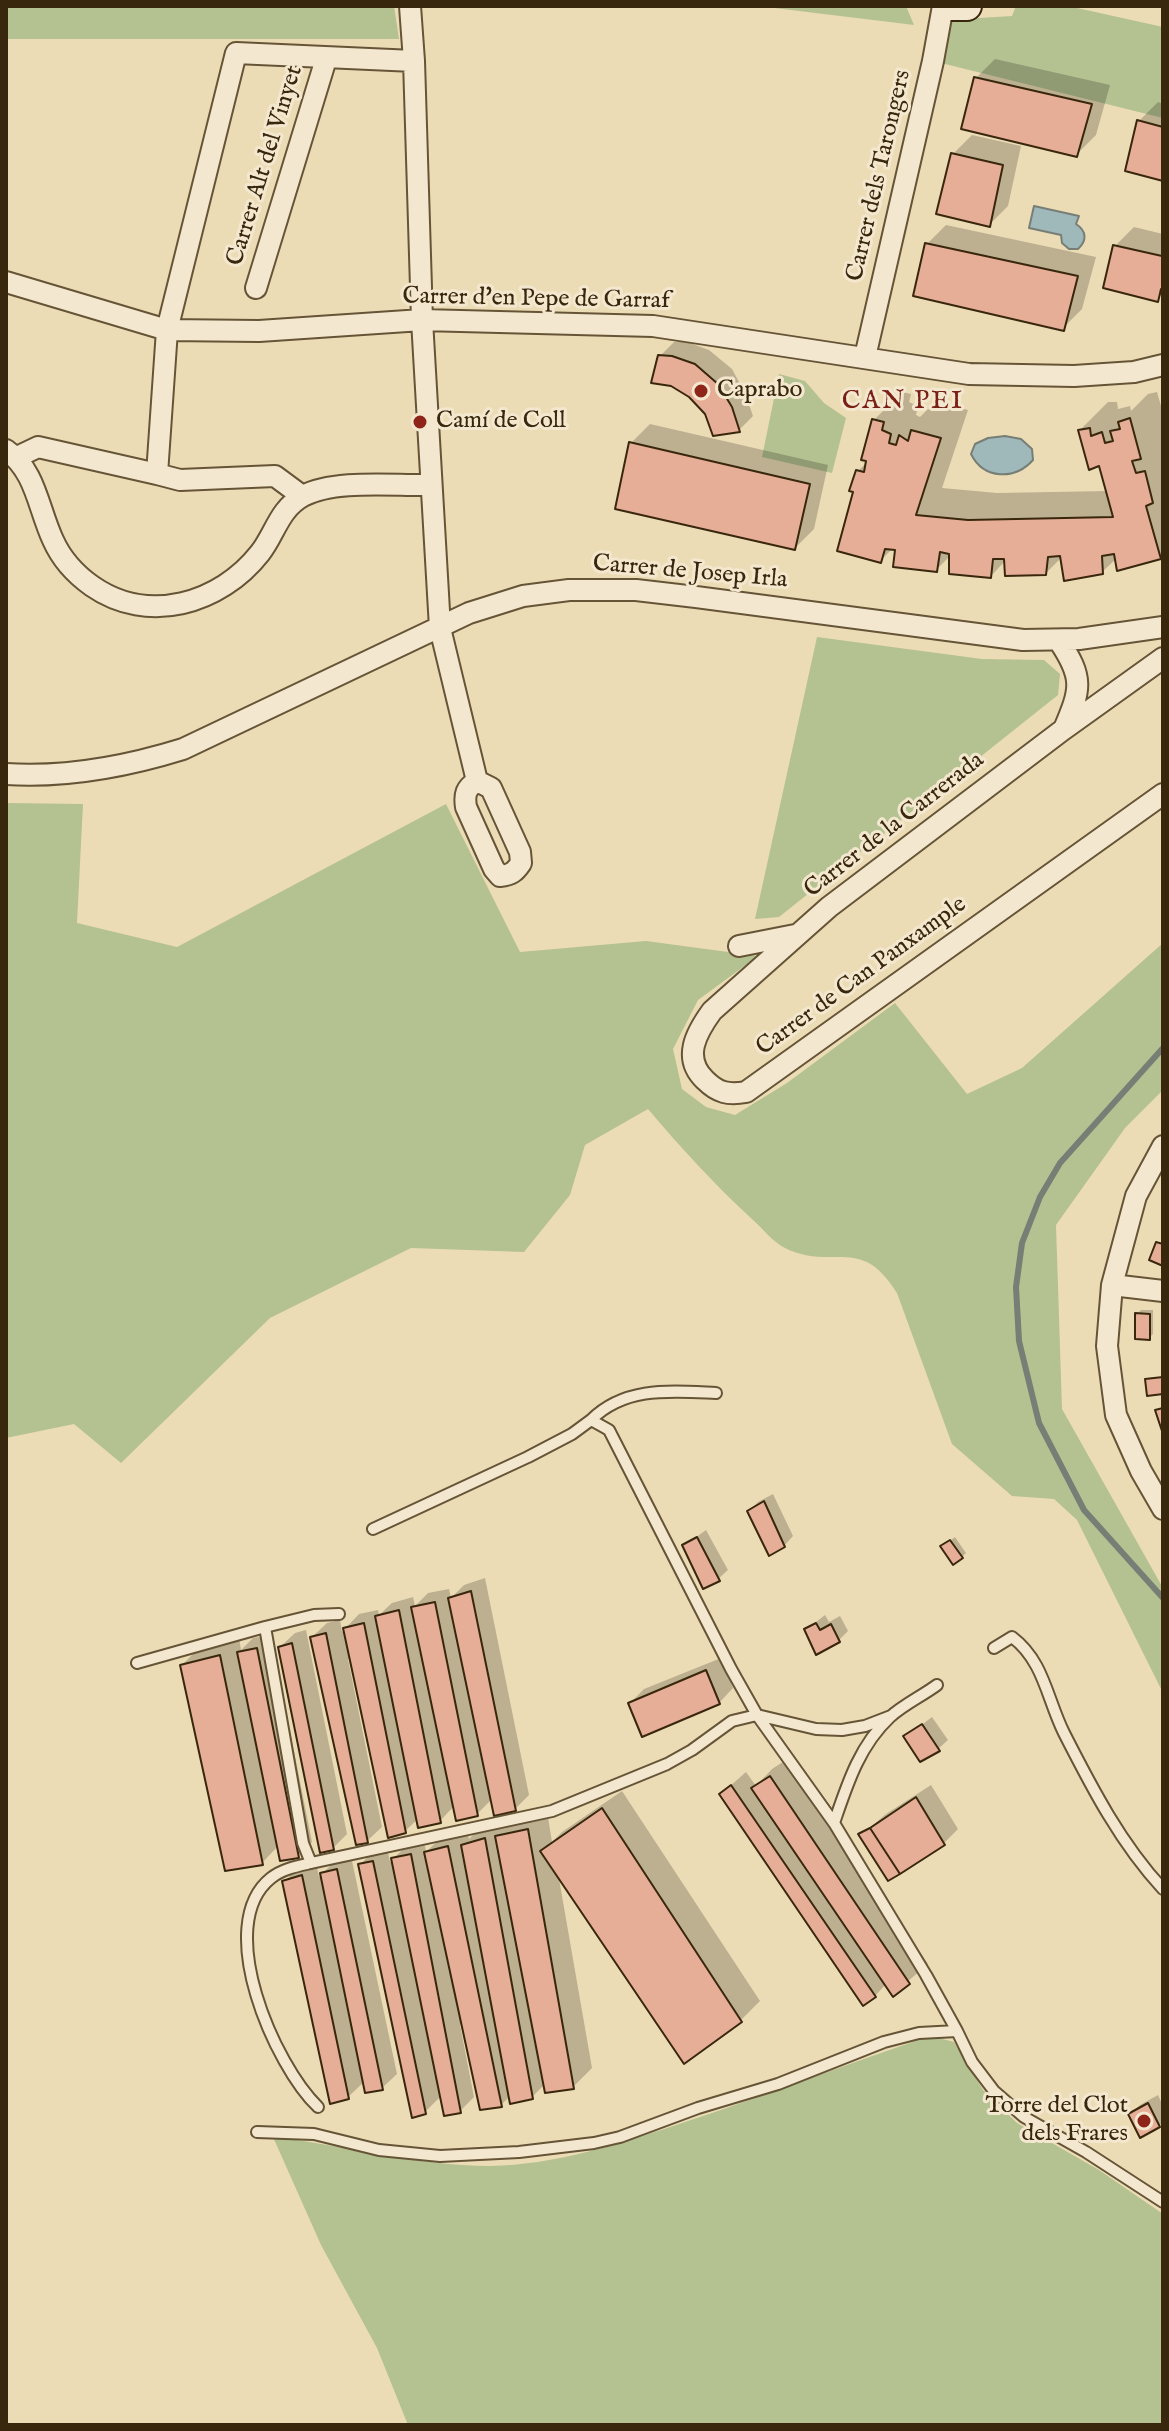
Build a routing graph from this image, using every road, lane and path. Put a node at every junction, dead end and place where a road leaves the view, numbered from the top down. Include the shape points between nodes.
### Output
1 (410, 6) edge
2 (943, 6) edge
3 (950, 6) edge
4 (967, 6) edge
5 (326, 59) junction
6 (414, 61) junction
7 (6, 282) edge
8 (256, 288) dead end
9 (422, 320) junction
10 (167, 330) junction
11 (865, 357) junction
12 (1163, 365) edge
13 (11, 454) edge
14 (157, 474) junction
15 (430, 485) junction
16 (302, 496) junction
17 (1163, 627) edge
18 (440, 628) junction
19 (1059, 641) junction
20 (1163, 658) edge
21 (1064, 729) junction
22 (6, 774) edge
23 (477, 781) dead end
24 (1163, 794) edge
25 (799, 934) junction
26 (739, 946) dead end
27 (761, 968) joint
28 (1163, 1146) edge
29 (1112, 1285) junction
30 (1163, 1291) edge
31 (716, 1393) dead end
32 (591, 1420) junction
33 (1163, 1509) edge
34 (373, 1529) dead end
35 (339, 1614) dead end
36 (265, 1627) junction
37 (994, 1648) dead end
38 (137, 1663) dead end
39 (937, 1685) dead end
40 (757, 1715) junction
41 (891, 1716) junction
42 (834, 1823) junction
43 (311, 1863) junction
44 (1163, 1889) edge
45 (957, 2031) junction
46 (318, 2107) dead end
47 (257, 2132) dead end
48 (1163, 2202) edge

1 - 6 street
2 - 11 street, Carrer dels Tarongers
3 - 4 street
5 - 6 street
5 - 8 street, Carrer Alt del Vinyet
5 - 10 street via 236,53
6 - 9 street
7 - 10 street, Carrer d'en Pepe de Garraf
9 - 10 street, Carrer d'en Pepe de Garraf via 259,331
9 - 11 street, Carrer d'en Pepe de Garraf via 653,326
9 - 15 street
10 - 14 street
11 - 12 street, Carrer d'en Pepe de Garraf via 984,374 1074,376
13 - 14 street via 38,447
13 - 16 street via 32,483 53,540 78,575 109,595 151,606 195,601 226,585 260,553 280,517
14 - 16 street via 180,480 275,476
15 - 16 street via 333,487
15 - 18 street
17 - 19 street, Carrer de Josep Irla
18 - 19 street, Carrer de Josep Irla via 523,596 636,590
18 - 22 street, Carrer de Josep Irla via 183,749 88,771
18 - 23 street
19 - 21 street via 1078,681
20 - 21 street, Carrer de la Carrerada
21 - 25 street, Carrer de la Carrerada
24 - 27 street, Carrer de Can Panxample via 746,1092 727,1095 696,1071 694,1043 712,1011
25 - 26 street
25 - 27 street, Carrer de la Carrerada
28 - 29 street via 1136,1196
29 - 30 street
29 - 33 street via 1107,1346 1116,1415
31 - 32 lane via 641,1393 615,1402
32 - 34 lane via 528,1457
32 - 40 lane via 609,1430
35 - 36 lane
36 - 38 lane
36 - 43 lane via 303,1843
37 - 44 lane via 1012,1637 1034,1658 1063,1730 1117,1832
39 - 41 lane
40 - 41 lane via 842,1730
40 - 42 lane
40 - 43 lane via 732,1721 667,1764 552,1811
41 - 42 lane via 857,1761
42 - 45 lane
43 - 46 lane via 270,1879 247,1925 264,2018 287,2070
45 - 47 lane via 929,2031 884,2042 778,2084 594,2143 440,2156 379,2150 314,2134
45 - 48 lane via 994,2091 1024,2117

